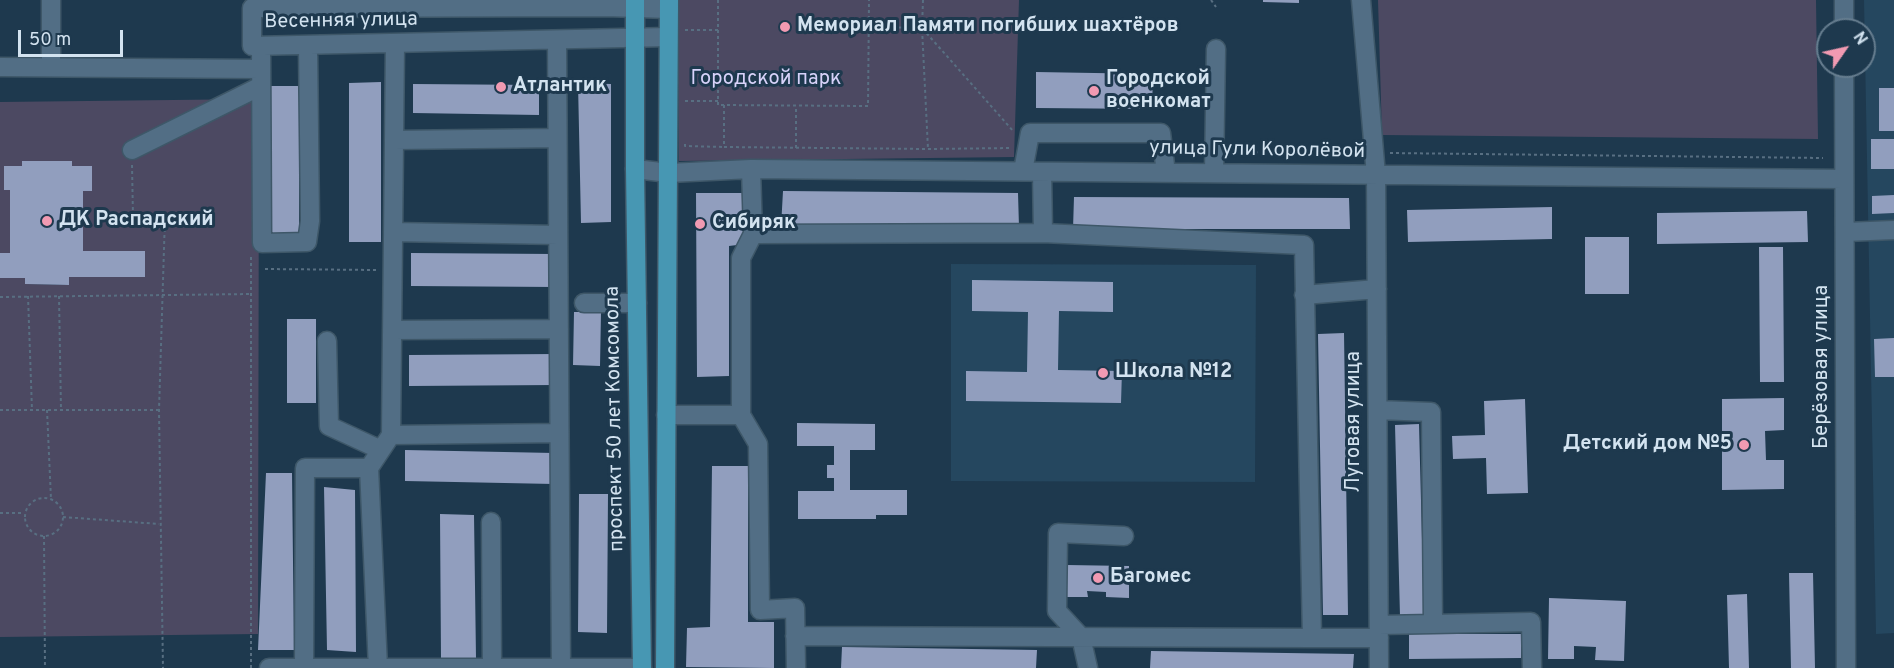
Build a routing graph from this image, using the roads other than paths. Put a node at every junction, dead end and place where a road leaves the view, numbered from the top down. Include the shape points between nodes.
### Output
1 (51, 0) edge
2 (1361, 0) edge
3 (1844, 0) edge
4 (250, 4) edge
5 (422, 4) edge
6 (635, 4) edge
7 (669, 4) edge
8 (1844, 18) edge
9 (668, 37) junction
10 (636, 39) junction
11 (557, 41) junction
12 (395, 44) junction
13 (261, 46) junction
14 (308, 46) junction
15 (1216, 49) dead end
16 (0, 67) edge
17 (51, 67) junction
18 (261, 78) junction
19 (1844, 78) edge
20 (557, 138) junction
21 (394, 140) junction
22 (132, 150) road end
23 (635, 169) junction
24 (751, 169) junction
25 (1023, 171) junction
26 (1042, 172) junction
27 (669, 173) junction
28 (1166, 173) junction
29 (1214, 173) junction
30 (1376, 175) junction
31 (1844, 179) junction
32 (1894, 230) edge
33 (393, 232) junction
34 (1846, 232) junction
35 (1043, 233) junction
36 (753, 234) junction
37 (558, 235) junction
38 (1377, 289) junction
39 (1304, 295) junction
40 (584, 303) dead end
41 (637, 303) junction
42 (559, 329) junction
43 (392, 330) junction
44 (327, 341) dead end
45 (1378, 410) junction
46 (666, 415) junction
47 (741, 415) junction
48 (559, 434) junction
49 (386, 443) junction
50 (369, 468) junction
51 (491, 522) dead end
52 (1124, 536) dead end
53 (1433, 624) junction
54 (1379, 632) junction
55 (795, 636) junction
56 (1081, 637) junction
57 (1312, 638) junction
58 (561, 667) edge
59 (269, 668) edge
60 (304, 668) edge
61 (378, 668) edge
62 (492, 668) edge
63 (642, 668) edge
64 (665, 668) edge
65 (796, 668) edge
66 (1088, 668) edge
67 (1379, 668) edge
68 (1532, 668) edge
69 (1846, 668) edge

1 - 17 street
2 - 30 street, Луговая улица
3 - 8 street
4 - 5 street, Весенняя улица
4 - 13 street, Весенняя улица via 252,46
5 - 6 street, Весенняя улица
6 - 7 street
6 - 10 main road, проспект 50 лет Комсомола
7 - 9 main road
9 - 10 street
9 - 27 main road
10 - 11 street, Весенняя улица
10 - 23 main road, проспект 50 лет Комсомола
11 - 12 street, Весенняя улица
11 - 20 street
12 - 14 street, Весенняя улица
12 - 21 street
13 - 14 street, Весенняя улица
13 - 18 street
14 - 18 street via 307,242 262,243
15 - 29 street
16 - 17 street
17 - 18 street
18 - 22 street
19 - 31 street, Берёзовая улица
20 - 21 street
20 - 37 street
21 - 33 street
23 - 27 street
23 - 41 main road, проспект 50 лет Комсомола
24 - 25 street, улица Гули Королёвой
24 - 27 street, улица Гули Королёвой
24 - 36 street
25 - 26 street, улица Гули Королёвой
25 - 28 street via 1030,133 1161,133
26 - 28 street, улица Гули Королёвой
26 - 35 street
27 - 46 main road
28 - 29 street, улица Гули Королёвой
29 - 30 street, улица Гули Королёвой
30 - 31 street, улица Гули Королёвой
30 - 38 street, Луговая улица
31 - 34 street, Берёзовая улица
32 - 34 street
33 - 37 street
33 - 43 street
34 - 69 street, Берёзовая улица
35 - 36 street
35 - 39 street via 1304,245
36 - 47 street via 741,258
37 - 42 street
38 - 39 street
38 - 45 street, Луговая улица
39 - 57 street
40 - 41 street
41 - 63 main road, проспект 50 лет Комсомола
42 - 43 street
42 - 48 street
43 - 49 street
44 - 49 street via 329,426
45 - 53 street via 1431,412
45 - 54 street, Луговая улица
46 - 47 street
46 - 64 main road
47 - 55 street via 758,444 760,610 795,608
48 - 49 street
48 - 58 street
49 - 50 street
50 - 60 street via 305,468
50 - 61 street
51 - 62 street
52 - 56 street via 1058,533 1057,611
53 - 54 street
53 - 68 street via 1531,622
54 - 57 street
54 - 67 street, Луговая улица
55 - 56 street
55 - 65 street
56 - 57 street
56 - 66 street
58 - 62 street
58 - 63 street
59 - 60 street
60 - 61 street
61 - 62 street

